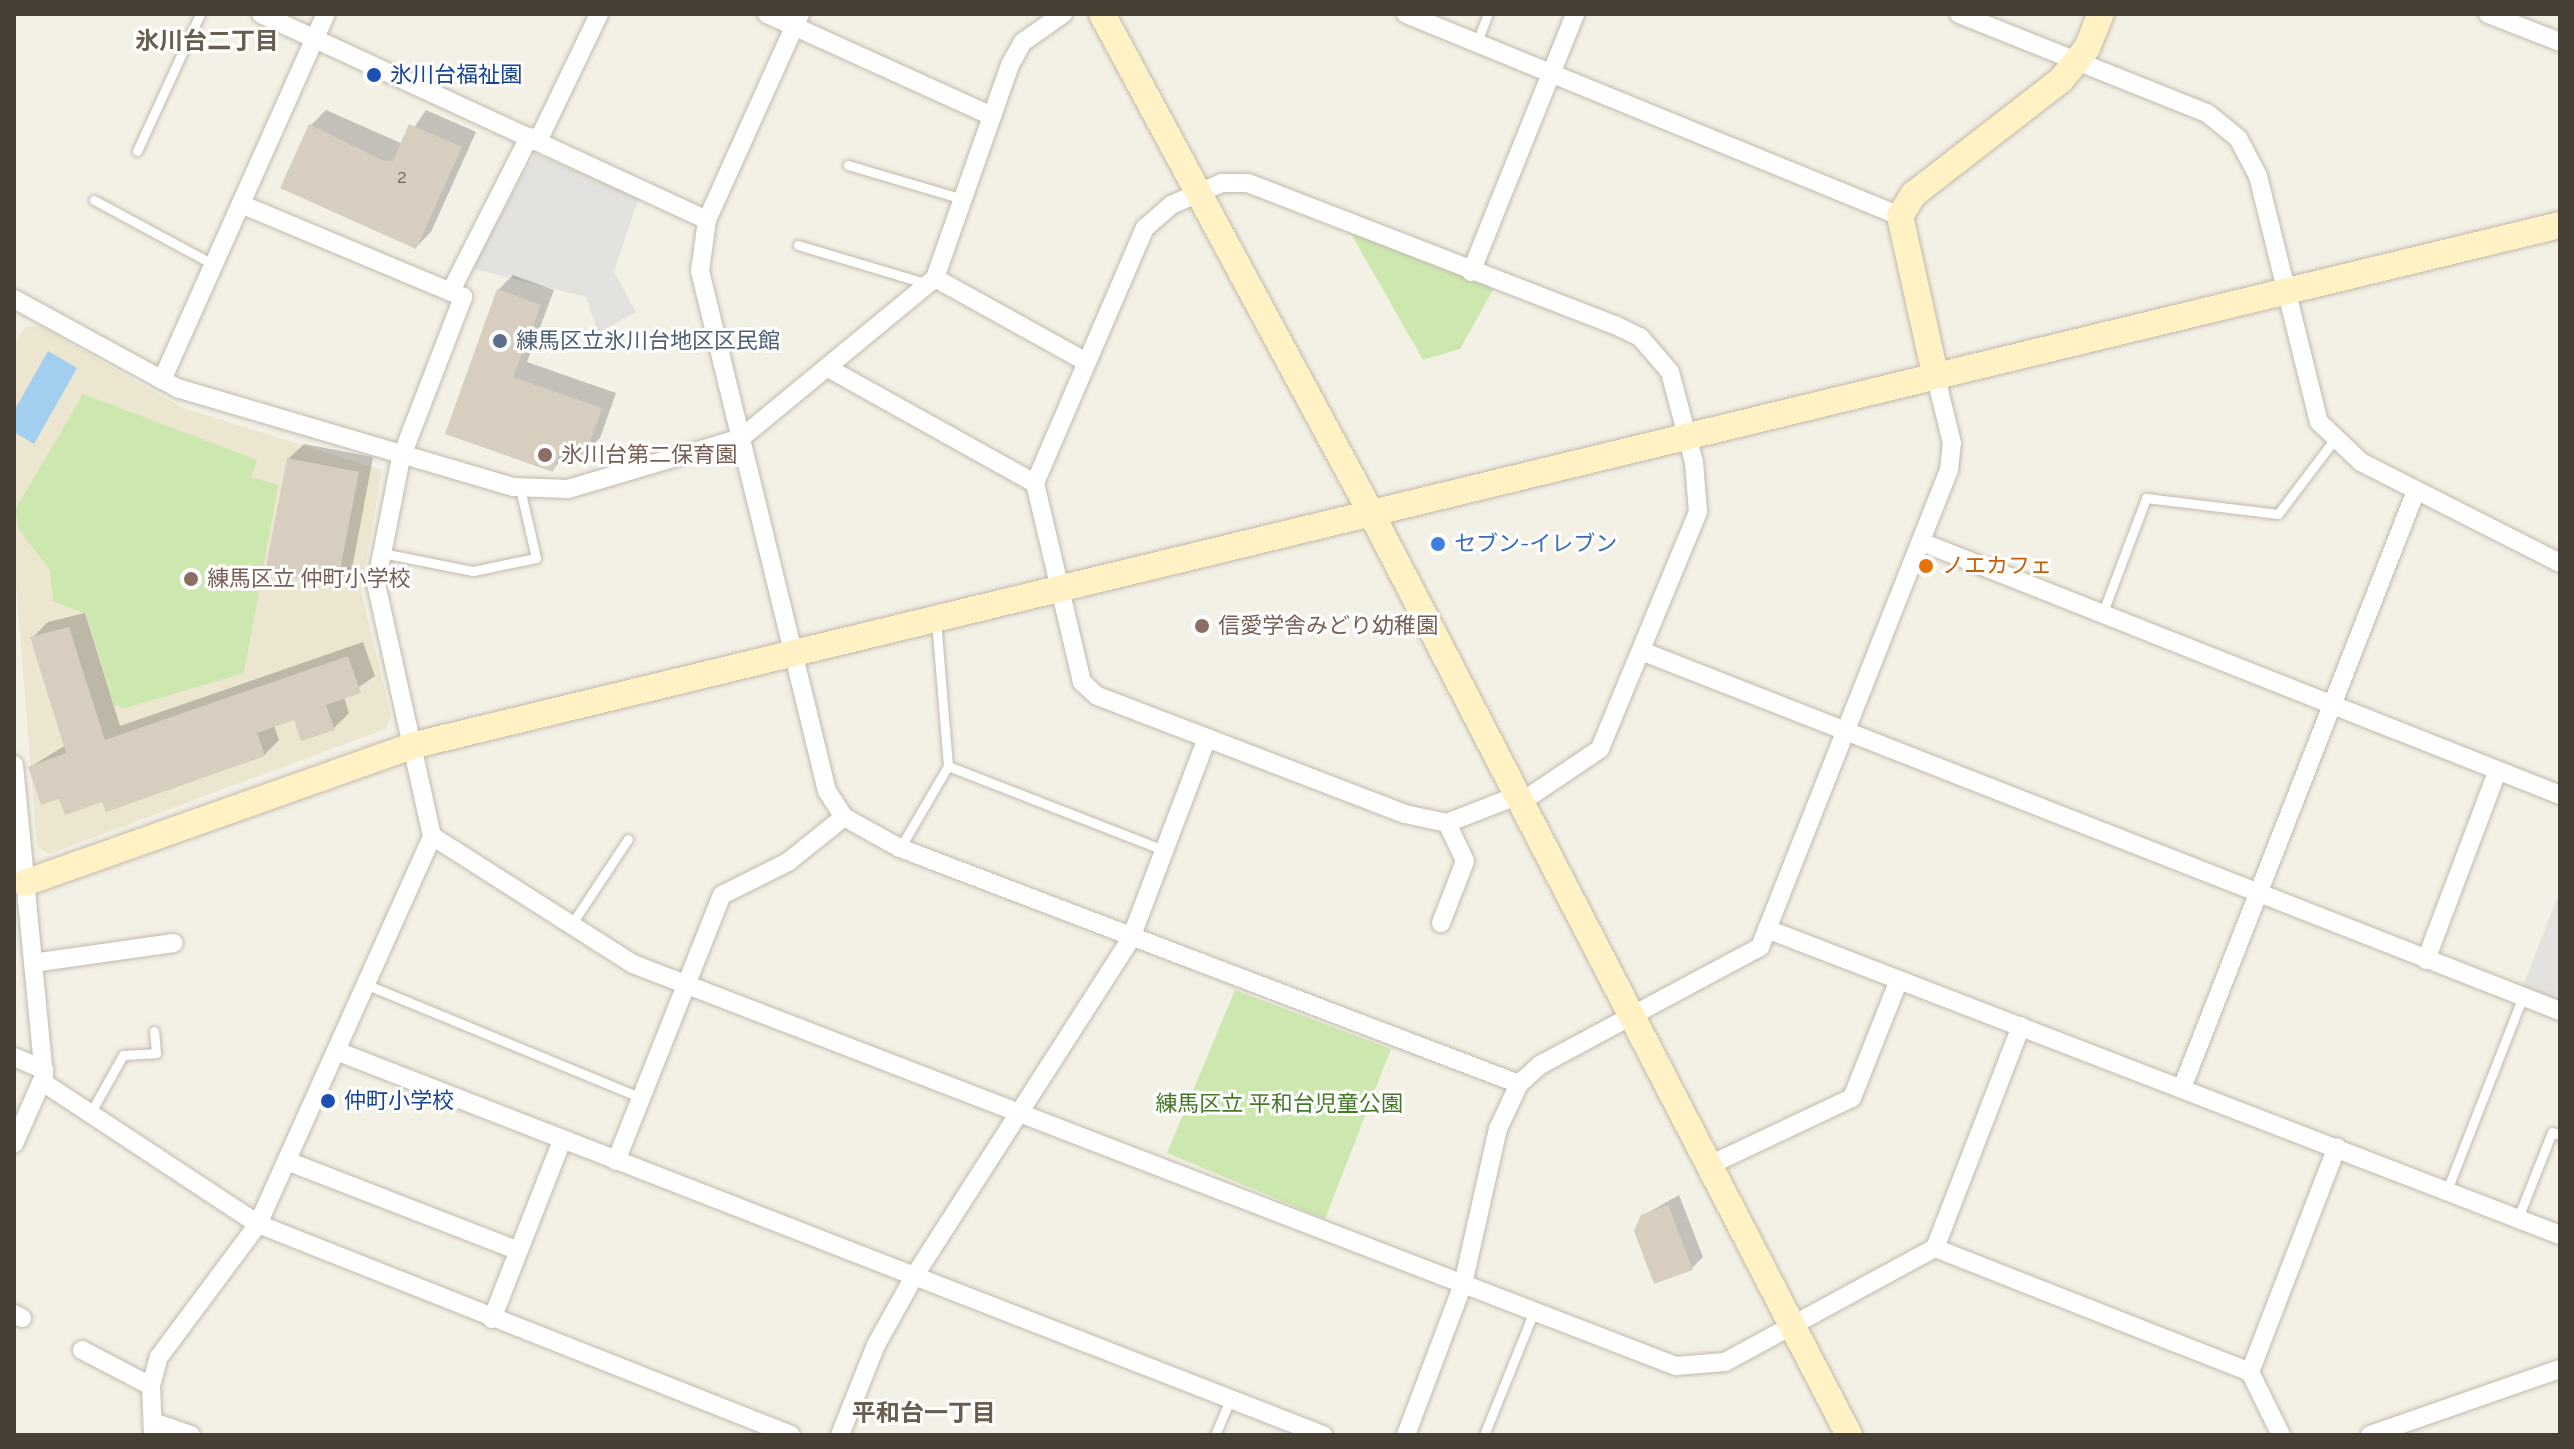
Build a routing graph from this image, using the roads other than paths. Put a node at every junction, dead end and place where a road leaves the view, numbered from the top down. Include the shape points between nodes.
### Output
1 (200, 14) edge
2 (261, 14) edge
3 (326, 14) edge
4 (599, 14) edge
5 (767, 14) edge
6 (1063, 14) edge
7 (1102, 14) edge
8 (1488, 14) edge
9 (1575, 14) edge
10 (1959, 14) edge
11 (2101, 14) edge
12 (2488, 14) edge
13 (1411, 15) edge
14 (797, 20) edge
15 (314, 38) junction
16 (1477, 42) junction
17 (2560, 42) edge
18 (2079, 61) junction
19 (1552, 72) junction
20 (992, 116) junction
21 (534, 139) junction
22 (137, 151) dead end
23 (848, 165) dead end
24 (1199, 192) junction
25 (963, 199) junction
26 (94, 200) dead end
27 (241, 204) junction
28 (1900, 216) junction
29 (707, 220) junction
30 (2560, 225) edge
31 (798, 245) dead end
32 (214, 265) junction
33 (1471, 272) junction
34 (932, 281) junction
35 (451, 291) junction
36 (2285, 292) junction
37 (17, 306) edge
38 (1085, 361) junction
39 (828, 368) junction
40 (1935, 374) junction
41 (162, 380) junction
42 (1686, 432) junction
43 (741, 438) junction
44 (2334, 440) junction
45 (401, 458) junction
46 (1035, 483) junction
47 (520, 488) junction
48 (2416, 491) junction
49 (1369, 509) junction
50 (1924, 543) junction
51 (382, 553) junction
52 (2560, 563) edge
53 (1061, 585) junction
54 (2103, 612) junction
55 (935, 614) junction
56 (791, 650) junction
57 (1644, 652) junction
58 (2331, 704) junction
59 (1847, 732) junction
60 (1207, 738) junction
61 (411, 746) junction
62 (14, 765) edge
63 (948, 766) junction
64 (2497, 772) junction
65 (2560, 795) edge
66 (1521, 798) junction
67 (844, 817) junction
68 (1447, 823) junction
69 (432, 836) junction
70 (628, 839) dead end
71 (900, 848) junction
72 (1164, 850) junction
73 (21, 872) edge
74 (2259, 892) junction
75 (1441, 923) dead end
76 (571, 925) junction
77 (1767, 929) junction
78 (1131, 938) junction
79 (174, 943) dead end
80 (2426, 960) junction
81 (33, 963) junction
82 (1899, 980) junction
83 (365, 984) junction
84 (685, 984) junction
85 (2523, 996) junction
86 (2560, 1011) edge
87 (1635, 1019) junction
88 (2021, 1026) junction
89 (154, 1031) dead end
90 (339, 1052) junction
91 (14, 1057) edge
92 (44, 1076) junction
93 (1519, 1084) junction
94 (2182, 1088) junction
95 (641, 1098) junction
96 (91, 1112) junction
97 (1019, 1115) junction
98 (2560, 1135) edge
99 (562, 1140) junction
100 (14, 1144) edge
101 (2337, 1147) junction
102 (287, 1161) junction
103 (616, 1161) junction
104 (1710, 1165) junction
105 (2447, 1190) junction
106 (2518, 1218) junction
107 (258, 1224) junction
108 (2560, 1235) edge
109 (1935, 1248) junction
110 (517, 1250) junction
111 (915, 1275) junction
112 (1463, 1284) junction
113 (1533, 1314) junction
114 (492, 1319) junction
115 (1795, 1328) junction
116 (82, 1350) dead end
117 (2560, 1369) edge
118 (2250, 1372) junction
119 (151, 1386) junction
120 (1230, 1399) junction
121 (153, 1429) edge
122 (191, 1435) edge
123 (791, 1435) edge
124 (840, 1435) edge
125 (1215, 1435) edge
126 (1323, 1435) edge
127 (1406, 1435) edge
128 (1484, 1435) edge
129 (1849, 1435) edge
130 (2281, 1435) edge
131 (2370, 1435) edge

1 - 22 lane
2 - 15 street
3 - 15 street
4 - 21 street
5 - 14 street
6 - 20 street via 1023,42
7 - 24 street
8 - 16 lane
9 - 19 street
10 - 18 street
11 - 18 street
12 - 17 street
13 - 16 street
14 - 20 street
14 - 29 street
15 - 21 street
15 - 27 street
16 - 19 street
18 - 28 street via 1914,194
18 - 36 street via 2207,113 2238,138 2258,176
19 - 28 street
19 - 33 street
20 - 25 street
21 - 29 street
21 - 35 street
23 - 25 lane
24 - 33 street via 1248,183
24 - 38 street via 1145,228
24 - 49 street
25 - 34 street
26 - 32 lane
27 - 32 street
27 - 35 street
28 - 40 street
29 - 43 street via 700,271
30 - 36 street
31 - 34 lane
32 - 41 street
33 - 42 street via 1640,337 1670,372
34 - 38 street
34 - 39 street
35 - 45 street via 464,304
36 - 40 street
36 - 44 street via 2310,396
37 - 41 street
38 - 46 street
39 - 43 street
39 - 46 street
40 - 42 street
40 - 50 street via 1952,443
41 - 45 street
42 - 49 street
42 - 57 street via 1698,512
43 - 47 street via 568,489
43 - 56 street
44 - 48 street
44 - 54 lane via 2278,514 2146,498
45 - 47 street
45 - 51 street
46 - 53 street
47 - 51 lane via 536,558 473,571
48 - 52 street
48 - 58 street
49 - 53 street
49 - 66 street
50 - 54 street
50 - 59 street
51 - 61 street via 379,604
53 - 55 street
53 - 60 street via 1082,682 1097,696
54 - 58 street
55 - 56 street
55 - 63 lane
56 - 61 street
56 - 67 street via 827,791
57 - 59 street
57 - 66 street via 1600,749
58 - 64 street
58 - 74 street
59 - 74 street
59 - 77 street
60 - 68 street via 1405,814
60 - 72 street
61 - 69 street
61 - 73 street
62 - 73 street
63 - 71 lane
63 - 72 lane
64 - 65 street
64 - 80 street
66 - 68 street
66 - 87 street
67 - 71 street
67 - 84 street via 788,862 722,895
68 - 75 street via 1465,861
69 - 76 street
69 - 83 street
70 - 76 lane
71 - 78 street
72 - 78 street
73 - 81 street
74 - 80 street
74 - 94 street
76 - 84 street via 633,964
77 - 82 street
77 - 87 street via 1760,947
78 - 93 street
78 - 97 street
79 - 81 street
80 - 85 street
81 - 92 street
82 - 88 street
82 - 104 street via 1852,1098
83 - 90 street
83 - 95 lane
84 - 95 street
84 - 97 street
85 - 86 street
85 - 105 lane
87 - 93 street via 1540,1065
87 - 104 street
88 - 94 street
88 - 109 street
89 - 96 lane via 156,1053 123,1055
90 - 99 street
90 - 102 street
91 - 92 street
92 - 96 street
92 - 100 street
93 - 112 street via 1498,1129
94 - 101 street
95 - 103 street
96 - 107 street
97 - 111 street
97 - 112 street
98 - 106 lane via 2552,1132
99 - 103 street
99 - 110 street
101 - 105 street
101 - 118 street
102 - 107 street
102 - 110 street
103 - 111 street
104 - 115 street
105 - 106 street
106 - 108 street
107 - 114 street
107 - 119 street via 165,1348
109 - 115 street
109 - 118 street
110 - 114 street
111 - 120 street
111 - 124 street via 876,1345
112 - 113 street
112 - 127 street
113 - 115 street via 1676,1366 1725,1362
113 - 128 lane
114 - 123 street
115 - 129 street
116 - 119 street
117 - 131 street
118 - 130 street
119 - 121 street
120 - 125 lane
120 - 126 street
121 - 122 street

